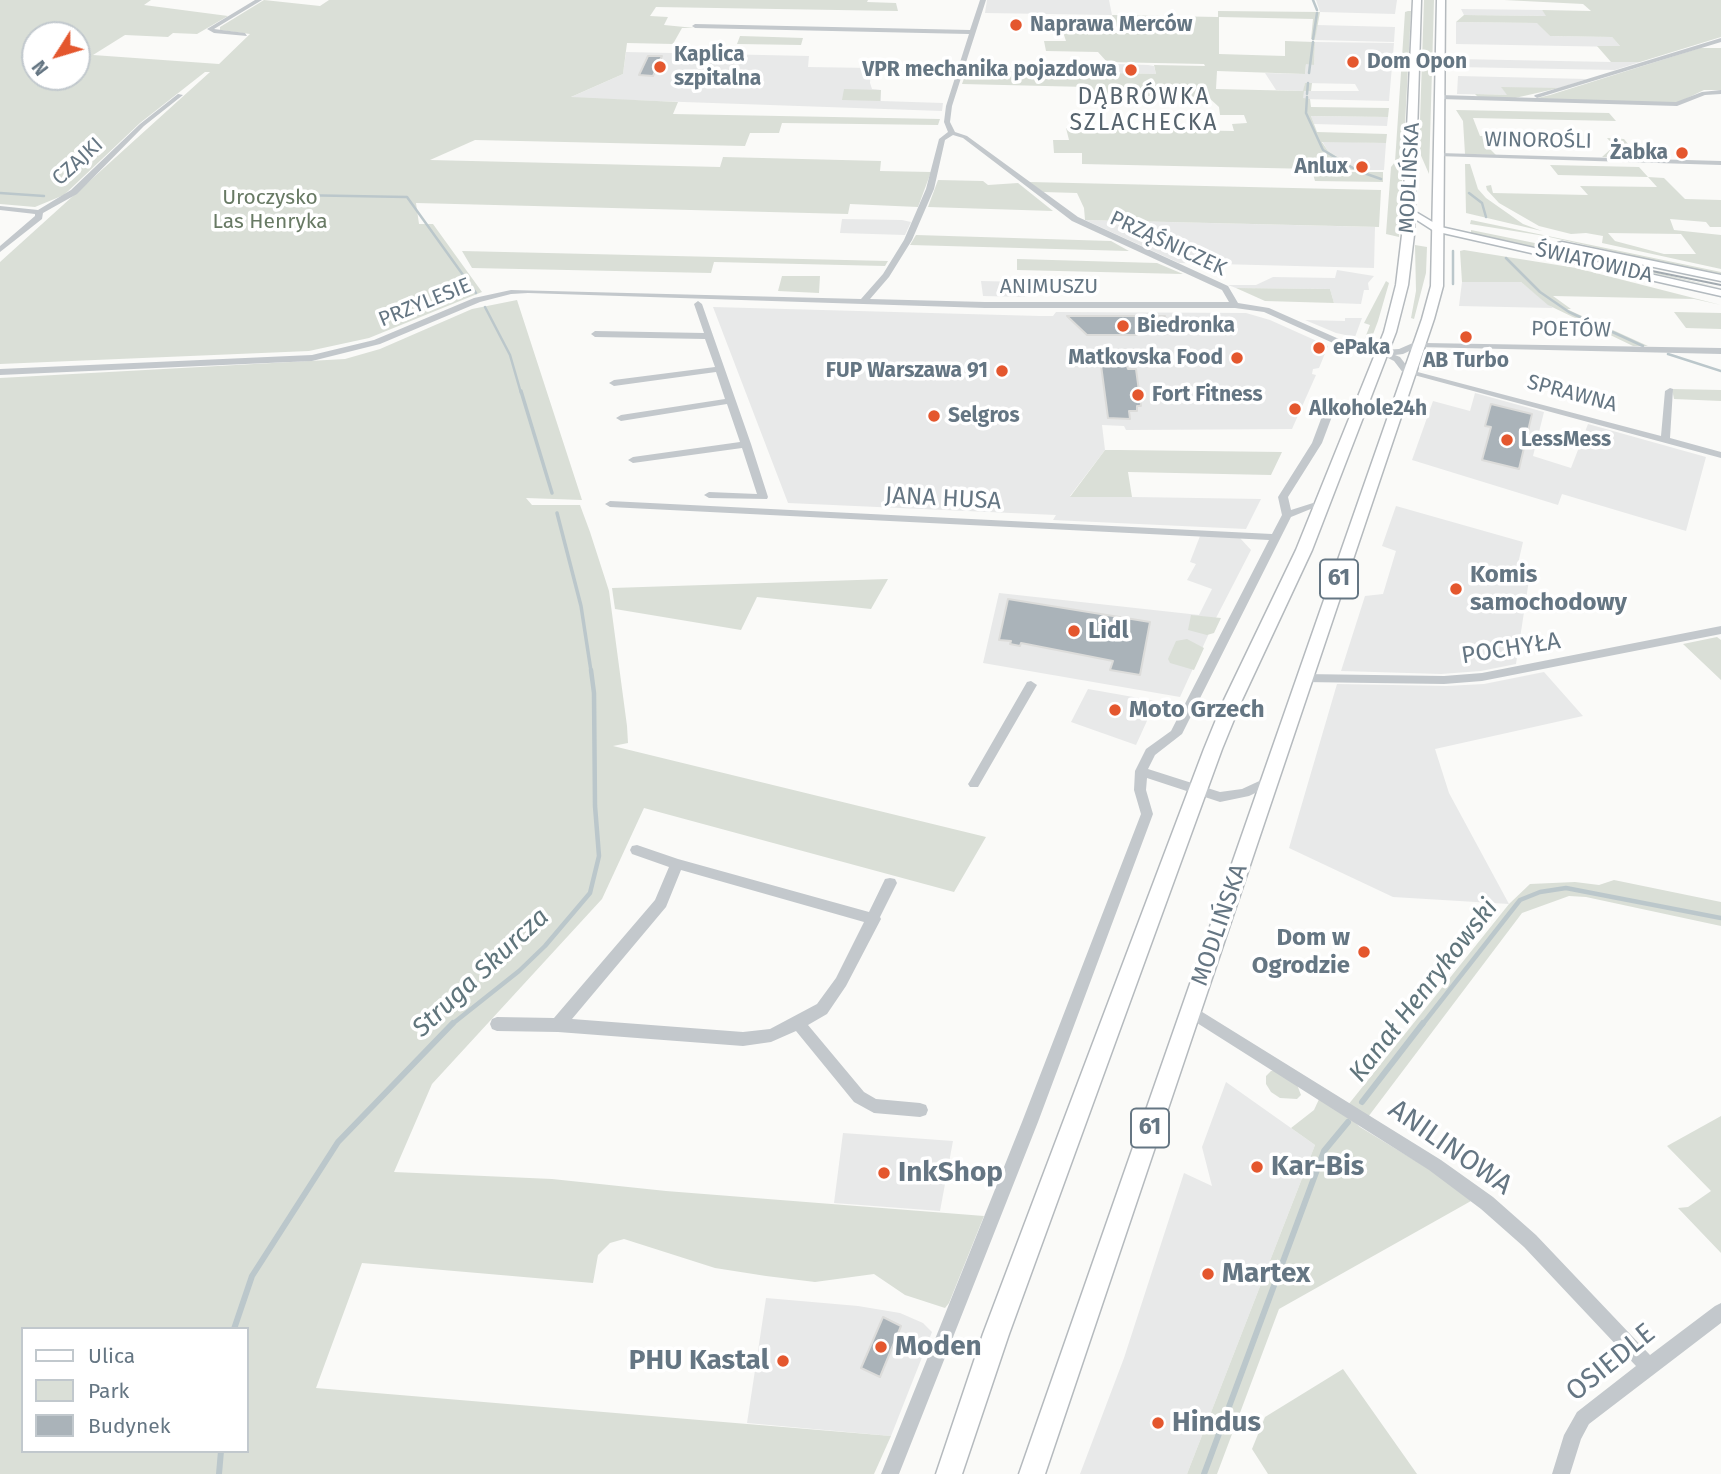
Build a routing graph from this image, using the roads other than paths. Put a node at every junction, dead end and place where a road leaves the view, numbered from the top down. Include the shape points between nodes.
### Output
1 (259, 0) edge
2 (983, 0) edge
3 (1417, 0) edge
4 (1441, 0) edge
5 (743, 19) dead end
6 (695, 26) dead end
7 (737, 30) junction
8 (974, 32) junction
9 (245, 35) dead end
10 (1721, 40) edge
11 (1721, 92) edge
12 (180, 96) dead end
13 (1440, 97) junction
14 (1517, 100) junction
15 (951, 133) junction
16 (1439, 155) junction
17 (1721, 163) edge
18 (0, 208) edge
19 (1409, 211) junction
20 (39, 212) junction
21 (1436, 227) junction
22 (1466, 231) junction
23 (1408, 234) junction
24 (1536, 239) dead end
25 (1548, 242) dead end
26 (0, 250) edge
27 (1721, 278) edge
28 (1721, 293) edge
29 (864, 301) junction
30 (698, 304) dead end
31 (1235, 305) junction
32 (595, 334) dead end
33 (709, 336) junction
34 (1421, 344) junction
35 (1721, 351) edge
36 (1383, 352) junction
37 (719, 369) junction
38 (0, 372) edge
39 (1411, 374) junction
40 (614, 383) dead end
41 (1670, 391) dead end
42 (731, 401) junction
43 (1329, 411) dead end
44 (621, 418) dead end
45 (1665, 440) junction
46 (746, 444) junction
47 (1721, 455) edge
48 (633, 460) dead end
49 (1285, 494) junction
50 (709, 495) dead end
51 (610, 504) dead end
52 (1317, 505) junction
53 (1287, 515) junction
54 (1274, 537) junction
55 (1721, 630) edge
56 (1304, 678) junction
57 (1031, 685) dead end
58 (1141, 771) junction
59 (1268, 782) junction
60 (974, 784) dead end
61 (1199, 790) junction
62 (637, 850) dead end
63 (677, 864) junction
64 (890, 883) dead end
65 (874, 919) junction
66 (1191, 1011) junction
67 (798, 1023) junction
68 (497, 1024) dead end
69 (558, 1026) junction
70 (920, 1110) dead end
71 (1721, 1312) edge
72 (1648, 1366) junction
73 (890, 1474) edge
74 (949, 1474) edge
75 (1032, 1474) edge
76 (1561, 1474) edge

1 - 9 street via 210,29
2 - 8 street
3 - 19 main road, MODLIŃSKA / 61
4 - 13 main road, MODLIŃSKA / 61
5 - 7 street
6 - 7 street
7 - 8 street
8 - 15 street via 946,119
10 - 14 street
11 - 14 street via 1704,93 1677,104
12 - 20 street, CZAJKI via 142,125 74,192
13 - 14 street
13 - 16 main road, MODLIŃSKA / 61
15 - 29 street via 942,139 930,189 908,240
15 - 31 street, PRZĄŚNICZEK via 965,137 1069,215 1226,288
16 - 17 street, WINOROŚLI
16 - 21 main road, MODLIŃSKA / 61
18 - 20 street
19 - 21 street, ŚWIATOWIDA
19 - 23 main road, MODLIŃSKA / 61
20 - 26 street, CZAJKI
21 - 22 street, ŚWIATOWIDA
21 - 22 street, ŚWIATOWIDA via 1448,235
21 - 23 street, ŚWIATOWIDA
21 - 34 main road, MODLIŃSKA / 61 via 1437,286
22 - 24 street, ŚWIATOWIDA
22 - 28 street, ŚWIATOWIDA
23 - 36 main road, MODLIŃSKA / 61 via 1402,285
25 - 27 street, ŚWIATOWIDA
29 - 31 street, ANIMUSZU
29 - 38 street, PRZYLESIE via 511,292 477,300 358,348 312,358
30 - 33 street
31 - 36 street, PRZĄŚNICZEK via 1266,310 1336,341
32 - 33 street
33 - 37 street
34 - 35 street, POETÓW
34 - 36 street via 1400,352
34 - 39 main road, MODLIŃSKA / 61
36 - 39 street
36 - 52 main road, MODLIŃSKA / 61
37 - 40 street
37 - 42 street
39 - 45 street, SPRAWNA
39 - 56 main road, MODLIŃSKA / 61
41 - 45 street
42 - 44 street
42 - 46 street
43 - 49 street via 1317,443
45 - 47 street, SPRAWNA
46 - 48 street
46 - 50 street via 764,497
49 - 52 street
49 - 53 street
51 - 54 street, JANA HUSA
52 - 53 street
52 - 61 main road, MODLIŃSKA / 61
53 - 54 street
54 - 58 street via 1176,734 1150,752
55 - 56 street, POCHYŁA via 1482,677
56 - 59 main road, MODLIŃSKA / 61
57 - 60 street
58 - 61 street
58 - 73 street via 1140,790 1147,814 1031,1122
59 - 61 street via 1220,797
59 - 66 main road, MODLIŃSKA / 61
61 - 74 main road, MODLIŃSKA / 61 via 996,1334
62 - 63 street
63 - 65 street
63 - 69 street via 661,903
64 - 65 street
65 - 67 street via 822,1009
66 - 72 street, ANILINOWA via 1435,1165 1487,1203 1530,1241
66 - 75 main road, MODLIŃSKA / 61
67 - 69 street via 771,1035 743,1039
67 - 70 street via 859,1097 874,1106
68 - 69 street
71 - 72 street, OSIEDLE
72 - 76 street, OSIEDLE via 1583,1418

